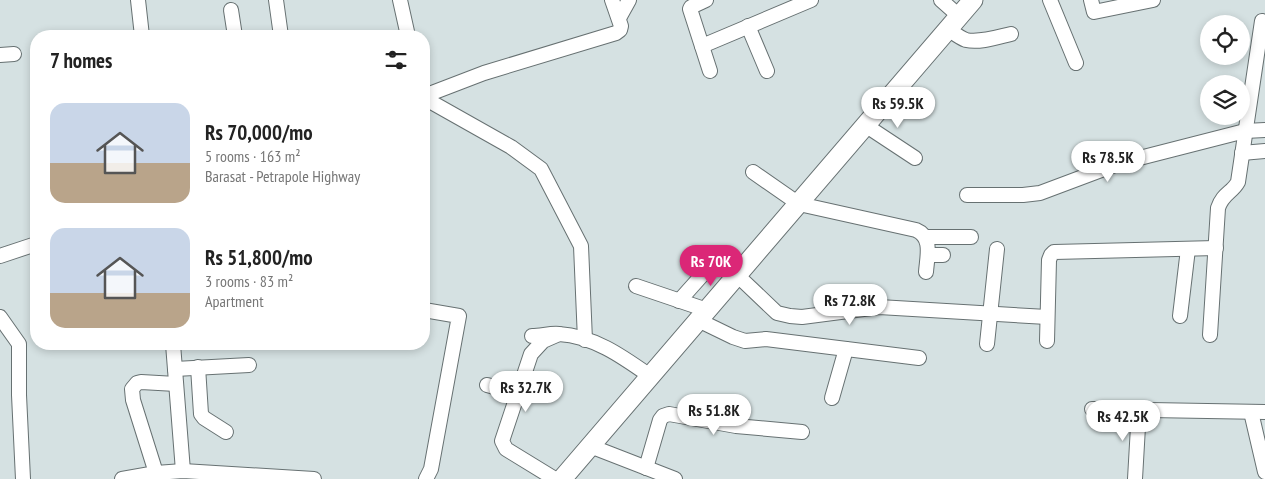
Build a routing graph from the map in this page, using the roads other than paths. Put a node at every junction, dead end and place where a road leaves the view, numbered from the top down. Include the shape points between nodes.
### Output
1 (138, 0) edge
2 (276, 0) edge
3 (400, 0) edge
4 (612, 0) edge
5 (629, 0) edge
6 (706, 0) edge
7 (810, 0) edge
8 (941, 0) edge
9 (973, 0) edge
10 (1050, 0) edge
11 (1091, 0) edge
12 (1153, 0) edge
13 (788, 4) edge
14 (231, 10) dead end
15 (619, 18) junction
16 (1262, 21) dead end
17 (954, 23) junction
18 (748, 26) junction
19 (141, 30) edge
20 (234, 30) edge
21 (280, 30) edge
22 (407, 30) edge
23 (1012, 34) dead end
24 (702, 46) junction
25 (1076, 63) dead end
26 (710, 70) dead end
27 (767, 71) dead end
28 (430, 95) edge
29 (430, 100) edge
30 (866, 125) junction
31 (1265, 130) edge
32 (1245, 131) junction
33 (1265, 151) edge
34 (1242, 153) junction
35 (915, 158) dead end
36 (753, 172) dead end
37 (967, 194) dead end
38 (799, 204) junction
39 (926, 237) junction
40 (971, 237) dead end
41 (30, 246) edge
42 (1188, 248) junction
43 (1216, 248) junction
44 (997, 249) dead end
45 (720, 254) dead end
46 (928, 255) junction
47 (944, 255) dead end
48 (0, 256) edge
49 (926, 272) dead end
50 (737, 275) junction
51 (636, 286) dead end
52 (679, 301) junction
53 (430, 311) edge
54 (990, 312) junction
55 (702, 315) junction
56 (1180, 316) dead end
57 (0, 317) edge
58 (1047, 317) junction
59 (559, 334) junction
60 (1210, 335) dead end
61 (532, 336) dead end
62 (585, 340) junction
63 (1047, 341) dead end
64 (987, 344) dead end
65 (846, 349) junction
66 (173, 350) edge
67 (918, 358) dead end
68 (249, 365) dead end
69 (198, 368) junction
70 (175, 369) junction
71 (650, 376) junction
72 (176, 384) junction
73 (487, 385) dead end
74 (517, 394) junction
75 (832, 398) dead end
76 (1092, 409) dead end
77 (1139, 409) junction
78 (1258, 412) edge
79 (226, 432) dead end
80 (802, 432) dead end
81 (590, 446) junction
82 (646, 468) junction
83 (1264, 472) edge
84 (156, 473) junction
85 (189, 474) edge
86 (23, 479) edge
87 (122, 479) edge
88 (314, 479) edge
89 (426, 479) edge
90 (555, 479) edge
91 (562, 479) edge
92 (675, 479) edge
93 (1135, 479) edge

1 - 19 street
2 - 21 street
3 - 22 street
4 - 15 street
5 - 15 street
6 - 24 street via 690,9
7 - 13 street
8 - 17 street
9 - 17 highway
10 - 25 street
11 - 12 street via 1094,12
13 - 18 street
14 - 20 street
15 - 28 street via 621,26 616,32 484,73
16 - 32 street
17 - 23 street via 964,39 978,41
17 - 30 highway
18 - 24 street
18 - 27 street
24 - 26 street
29 - 62 street via 511,147 541,169 580,246
30 - 35 street
30 - 38 highway
31 - 32 street
32 - 34 street
32 - 37 street via 1120,163 1040,193
33 - 34 street
34 - 43 street via 1238,182 1223,196 1218,208
36 - 38 street
38 - 39 street via 916,230
38 - 50 highway
39 - 40 street
39 - 46 street
41 - 48 street
42 - 43 street
42 - 56 street
42 - 58 street via 1054,252 1049,260
43 - 60 street
44 - 54 street
45 - 52 street
46 - 47 street
46 - 49 street
50 - 54 street via 777,313 790,316 879,307
50 - 55 highway
51 - 52 street
52 - 55 street
53 - 89 street via 459,316 431,469
54 - 58 street
54 - 64 street
55 - 65 street via 733,338 745,341 766,339
55 - 71 highway
57 - 86 street via 19,344
58 - 63 street
59 - 61 street
59 - 62 street
59 - 74 street via 544,341 531,354
62 - 71 street via 615,352
65 - 67 street
65 - 75 street
66 - 70 street
68 - 69 street
69 - 70 street
69 - 79 street via 202,414
70 - 72 street
71 - 81 highway
72 - 84 street via 141,382 132,389
72 - 85 street
73 - 74 street
74 - 90 street via 503,445
76 - 77 street
77 - 78 street
77 - 93 street
78 - 83 street
80 - 82 street via 736,426 669,414 660,420
81 - 82 street
81 - 91 highway
82 - 92 street
84 - 85 street
84 - 87 street
85 - 88 street

